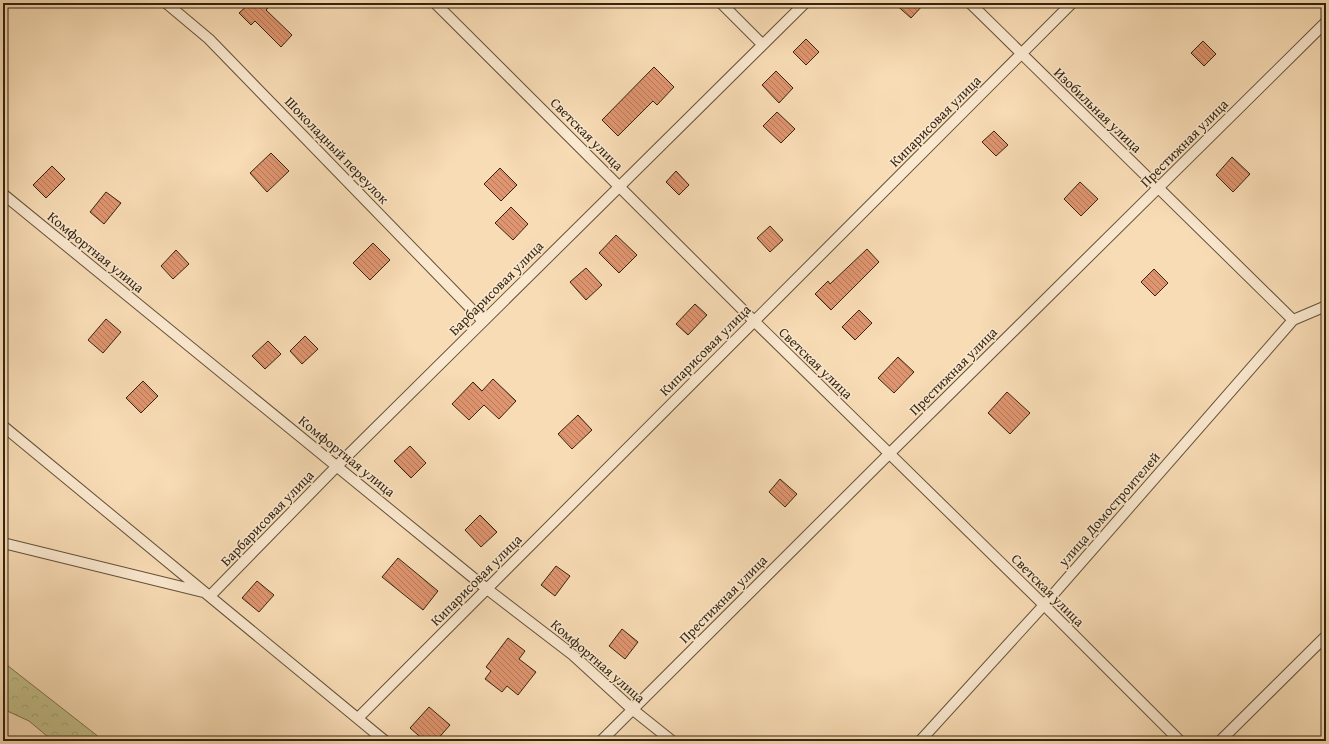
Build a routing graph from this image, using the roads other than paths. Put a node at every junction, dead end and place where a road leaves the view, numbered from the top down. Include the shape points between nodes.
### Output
1 (166, 3) edge
2 (435, 3) edge
3 (721, 3) edge
4 (805, 3) edge
5 (970, 3) edge
6 (1072, 3) edge
7 (1326, 22) edge
8 (762, 44) junction
9 (1022, 54) junction
10 (619, 186) junction
11 (1158, 188) junction
12 (3, 194) edge
13 (1326, 306) edge
14 (1293, 320) junction
15 (483, 321) junction
16 (754, 321) junction
17 (3, 426) edge
18 (889, 454) junction
19 (337, 466) junction
20 (3, 543) edge
21 (487, 588) junction
22 (208, 594) junction
23 (1044, 606) junction
24 (1326, 636) edge
25 (632, 709) junction
26 (358, 718) junction
27 (385, 741) edge
28 (601, 741) edge
29 (672, 741) edge
30 (920, 741) edge
31 (1180, 741) edge
32 (1220, 741) edge

1 - 15 street, Шоколадный переулок via 209,39
2 - 10 street, Светская улица
3 - 8 street
4 - 8 street, Барбарисовая улица
5 - 9 street, Изобильная улица
6 - 9 street, Кипарисовая улица
7 - 11 street, Престижная улица
8 - 10 street, Барбарисовая улица
9 - 11 street, Изобильная улица
9 - 16 street, Кипарисовая улица
10 - 15 street, Барбарисовая улица
10 - 16 street, Светская улица
11 - 14 street, Изобильная улица
11 - 18 street, Престижная улица
12 - 19 street, Комфортная улица
13 - 14 street, улица Домостроителей
14 - 23 street, улица Домостроителей
15 - 19 street, Барбарисовая улица
16 - 18 street, Светская улица
16 - 21 street, Кипарисовая улица
17 - 22 street
18 - 23 street, Светская улица
18 - 25 street, Престижная улица
19 - 21 street, Комфортная улица
19 - 22 street, Барбарисовая улица
20 - 22 street
21 - 25 street, Комфортная улица via 573,655
21 - 26 street, Кипарисовая улица
22 - 26 street
23 - 30 street, улица Домостроителей
23 - 31 street, Светская улица
24 - 32 street
25 - 28 street, Престижная улица
25 - 29 street, Комфортная улица
26 - 27 street

